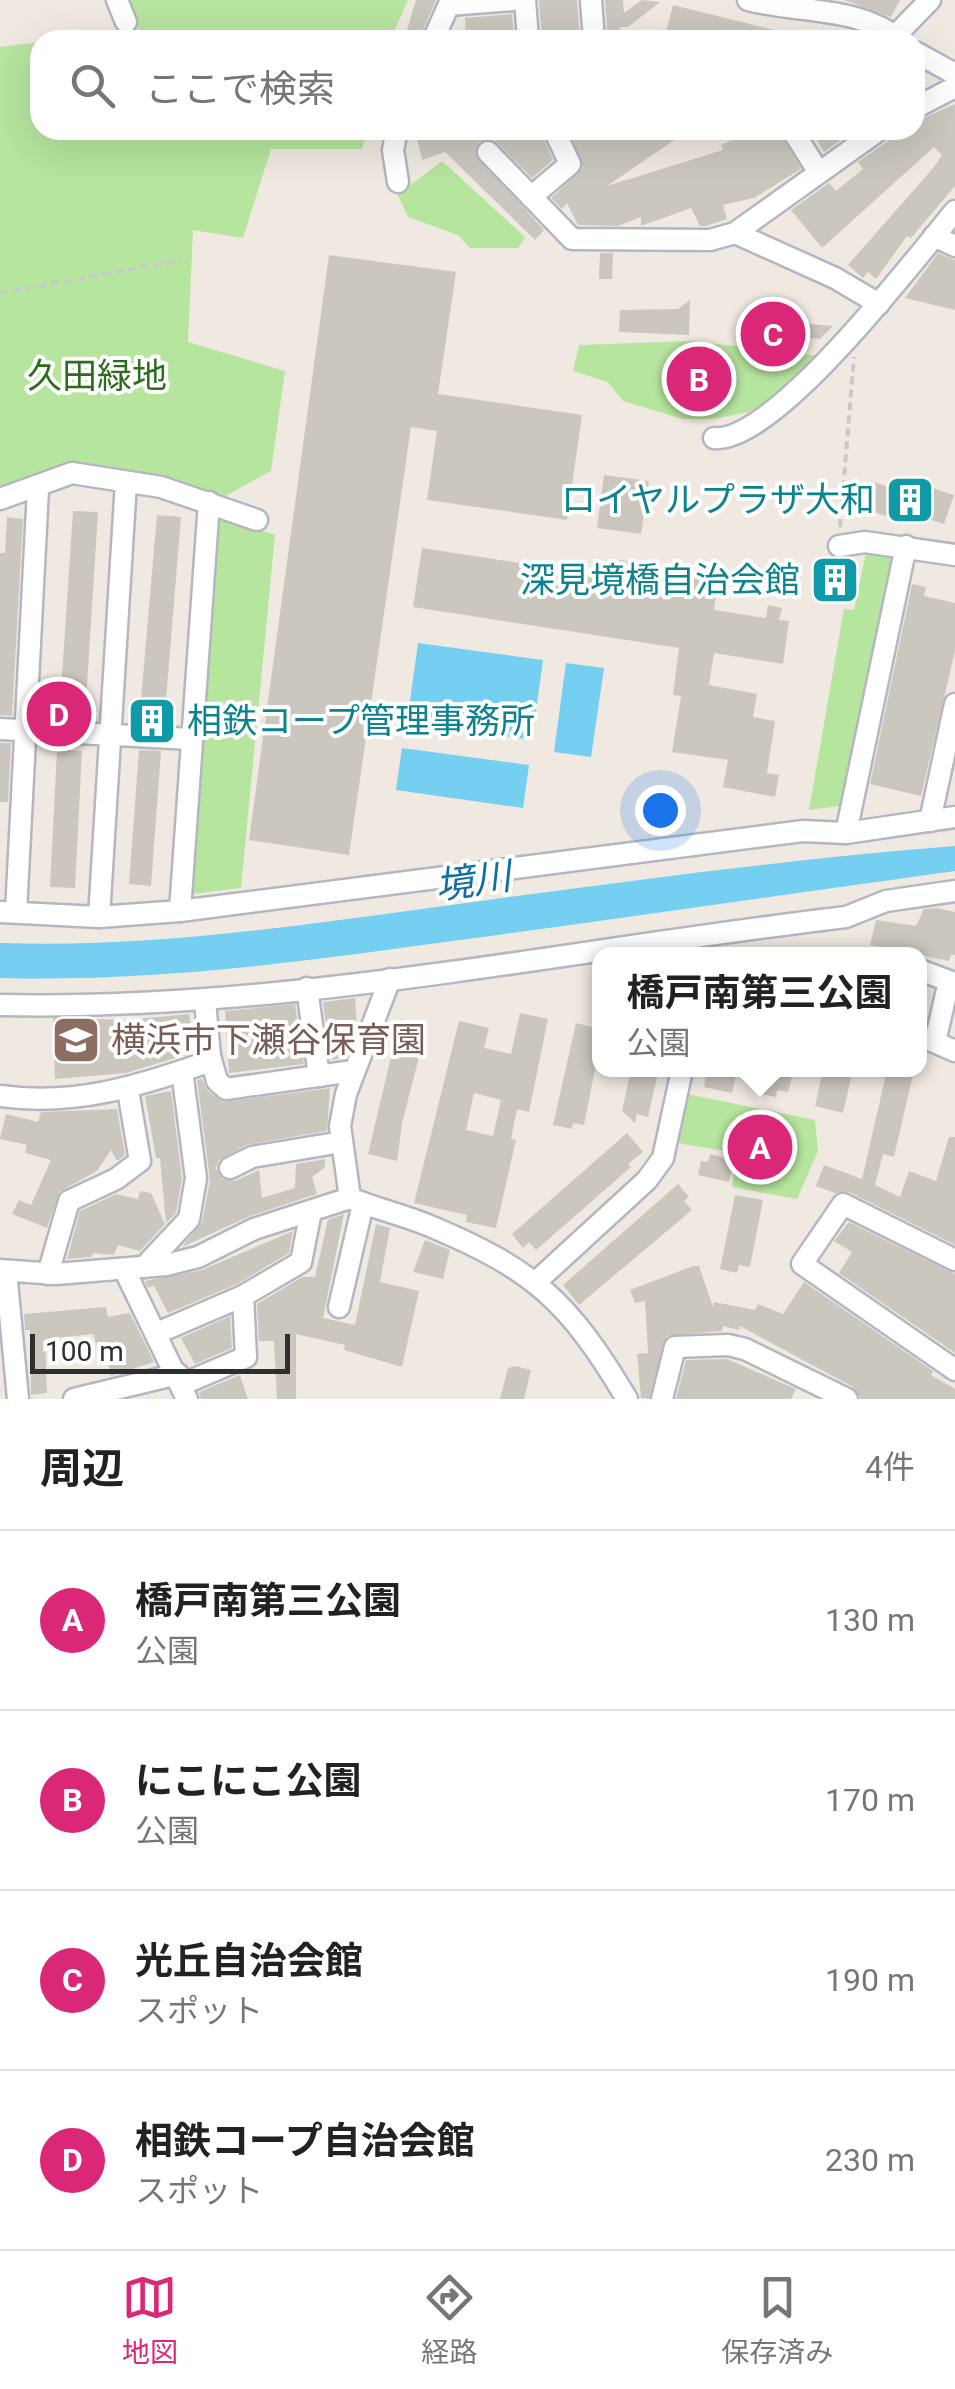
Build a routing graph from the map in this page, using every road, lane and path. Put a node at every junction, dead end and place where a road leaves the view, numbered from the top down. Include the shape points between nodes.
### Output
1 (117, 0) edge
2 (513, 0) edge
3 (524, 0) edge
4 (592, 0) edge
5 (748, 0) edge
6 (930, 0) edge
7 (450, 2) edge
8 (126, 22) dead end
9 (437, 30) edge
10 (527, 30) edge
11 (594, 30) edge
12 (883, 30) edge
13 (905, 30) edge
14 (925, 58) edge
15 (955, 74) edge
16 (955, 86) edge
17 (925, 102) edge
18 (396, 140) edge
19 (559, 140) edge
20 (798, 140) edge
21 (864, 140) edge
22 (488, 152) dead end
23 (818, 172) junction
24 (398, 182) dead end
25 (532, 197) junction
26 (955, 210) edge
27 (735, 233) junction
28 (934, 236) junction
29 (955, 246) edge
30 (182, 260) dead end
31 (0, 293) edge
32 (879, 304) junction
33 (857, 328) junction
34 (714, 438) dead end
35 (126, 482) junction
36 (38, 489) junction
37 (0, 499) edge
38 (209, 502) junction
39 (257, 520) dead end
40 (838, 546) joint
41 (906, 546) junction
42 (955, 554) edge
43 (955, 704) edge
44 (0, 730) edge
45 (26, 731) junction
46 (110, 735) junction
47 (192, 739) junction
48 (955, 817) edge
49 (930, 821) junction
50 (846, 833) junction
51 (955, 891) edge
52 (180, 911) junction
53 (8, 912) edge
54 (99, 917) junction
55 (710, 946) edge
56 (592, 958) edge
57 (927, 973) edge
58 (390, 979) junction
59 (307, 988) junction
60 (205, 1000) junction
61 (0, 1005) edge
62 (927, 1039) edge
63 (955, 1051) edge
64 (210, 1056) junction
65 (182, 1071) junction
66 (353, 1071) junction
67 (319, 1076) junction
68 (680, 1077) edge
69 (128, 1090) junction
70 (0, 1096) edge
71 (342, 1142) junction
72 (230, 1168) dead end
73 (356, 1201) junction
74 (311, 1210) junction
75 (955, 1260) edge
76 (134, 1268) junction
77 (3, 1270) edge
78 (48, 1274) junction
79 (537, 1281) junction
80 (242, 1296) junction
81 (4, 1303) edge
82 (339, 1307) dead end
83 (157, 1333) junction
84 (955, 1370) edge
85 (182, 1386) edge
86 (18, 1399) edge
87 (74, 1399) edge
88 (627, 1399) edge
89 (662, 1399) edge
90 (847, 1399) edge

1 - 8 street
2 - 7 street
3 - 10 street
4 - 11 street
5 - 12 street via 860,18
6 - 13 street
7 - 9 street
14 - 15 street
16 - 17 street
18 - 24 street
19 - 25 street via 570,164
20 - 23 street
21 - 23 street
22 - 25 street
23 - 27 street
25 - 27 street via 572,239 710,240
26 - 28 street
27 - 32 street
28 - 29 street
28 - 32 street
30 - 31 path
32 - 33 street
33 - 34 street via 750,429
33 - 40 path
35 - 36 street via 72,473
35 - 38 street
35 - 46 street
36 - 37 street
36 - 45 street
38 - 39 street
38 - 47 street
40 - 41 street
41 - 42 street
41 - 50 street
43 - 49 street
44 - 45 street
45 - 46 street
45 - 53 street
46 - 47 street
46 - 54 street
47 - 52 street
48 - 49 street
49 - 50 street
50 - 52 street via 803,832
51 - 55 street via 886,901
52 - 54 street
53 - 54 street
56 - 58 street
57 - 62 street via 949,981
58 - 59 street
58 - 66 street
59 - 60 street
59 - 67 street
60 - 61 street
60 - 64 street
62 - 63 street
64 - 65 street
64 - 67 street via 216,1081 226,1090
65 - 69 street
65 - 76 street via 196,1178 189,1219
66 - 67 street
66 - 71 street
68 - 79 street via 663,1158
69 - 70 street via 80,1098
69 - 78 street via 140,1161 69,1201
71 - 72 street via 252,1157
71 - 73 street
73 - 74 street
73 - 79 street via 501,1257
73 - 82 street
74 - 76 street via 198,1257
74 - 80 street via 300,1262
75 - 84 street via 842,1204 802,1264
76 - 78 street
76 - 83 street
77 - 78 street
77 - 81 street
79 - 88 street via 602,1356
80 - 83 street
80 - 85 street via 246,1357
81 - 86 street
83 - 85 street
85 - 87 street
89 - 90 street via 675,1347 728,1344

